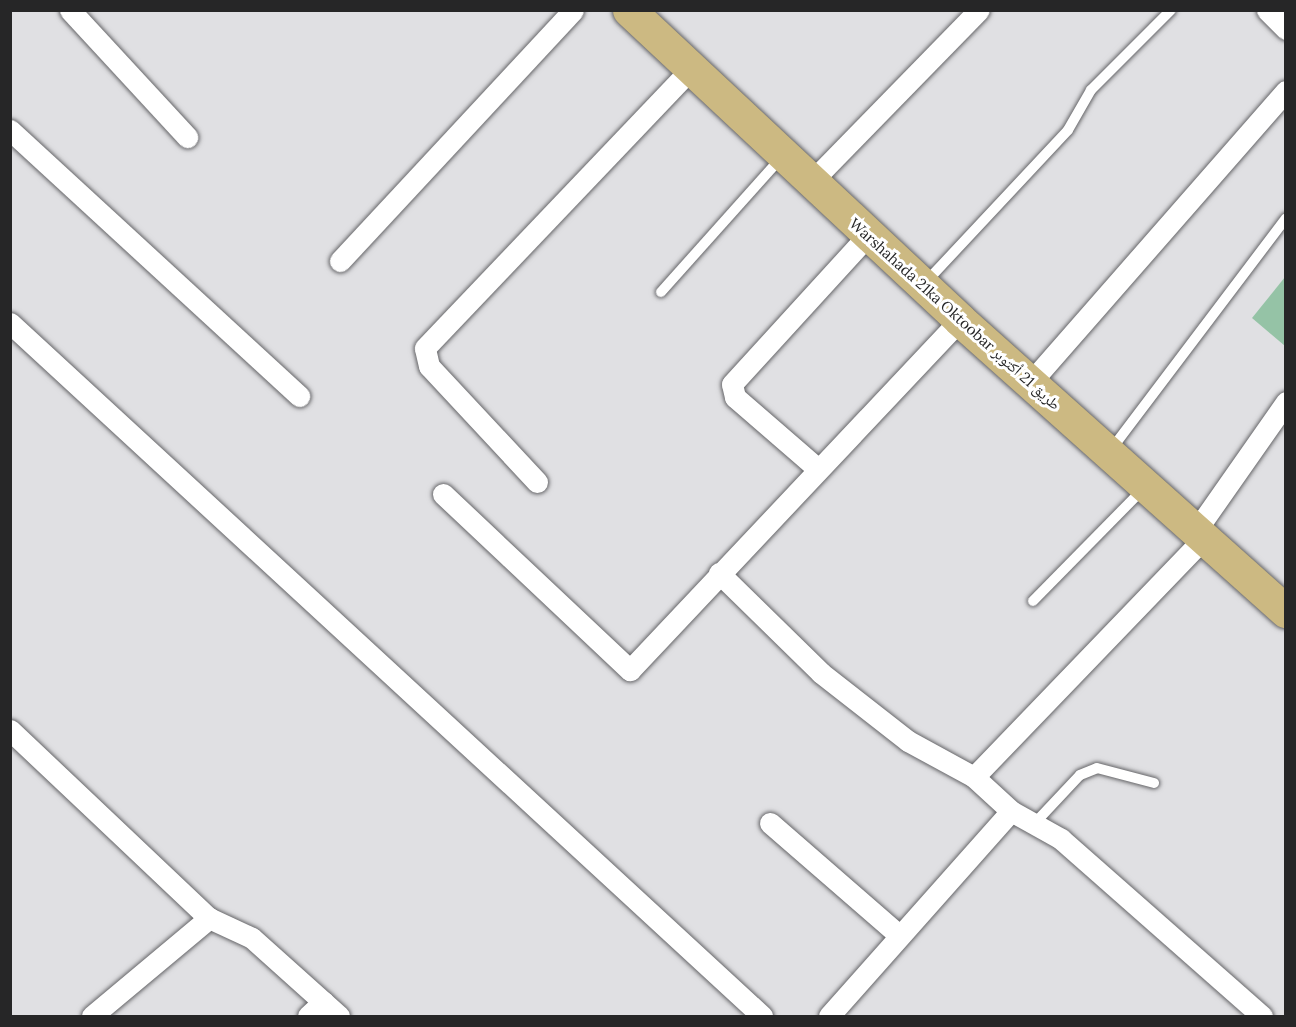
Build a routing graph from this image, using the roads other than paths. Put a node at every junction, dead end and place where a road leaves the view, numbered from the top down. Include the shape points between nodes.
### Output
1 (70, 10) edge
2 (573, 10) edge
3 (629, 10) edge
4 (979, 10) edge
5 (1171, 10) edge
6 (1267, 10) edge
7 (1286, 29) edge
8 (692, 68) junction
9 (1286, 91) edge
10 (10, 130) edge
11 (187, 137) dead end
12 (783, 156) junction
13 (811, 182) junction
14 (1286, 218) edge
15 (868, 235) junction
16 (340, 261) dead end
17 (923, 285) junction
18 (661, 292) dead end
19 (960, 320) junction
20 (10, 323) edge
21 (1030, 383) junction
22 (299, 396) dead end
23 (1286, 402) edge
24 (1108, 453) junction
25 (818, 470) junction
26 (537, 482) dead end
27 (1145, 487) junction
28 (443, 494) dead end
29 (1199, 536) junction
30 (719, 573) junction
31 (1033, 601) dead end
32 (1286, 611) edge
33 (10, 730) edge
34 (974, 777) junction
35 (1154, 783) dead end
36 (1011, 811) junction
37 (770, 823) dead end
38 (1034, 824) junction
39 (209, 918) junction
40 (899, 935) junction
41 (315, 1009) edge
42 (92, 1017) edge
43 (339, 1017) edge
44 (762, 1017) edge
45 (829, 1017) edge
46 (1262, 1017) edge

1 - 11 street
2 - 16 street
3 - 8 main road, Warshahada 21ka Oktoobar طريق 21 أكتوبر
4 - 13 street
5 - 17 lane via 1091,90 1068,130
6 - 7 street
8 - 12 main road, Warshahada 21ka Oktoobar طريق 21 أكتوبر
8 - 26 street via 426,348 429,366
9 - 21 street
10 - 22 street via 142,252 156,259
12 - 13 main road, Warshahada 21ka Oktoobar طريق 21 أكتوبر
12 - 18 lane
13 - 15 main road, Warshahada 21ka Oktoobar طريق 21 أكتوبر
14 - 24 lane
15 - 17 main road, Warshahada 21ka Oktoobar طريق 21 أكتوبر
15 - 25 street via 732,384 735,397
17 - 19 main road, Warshahada 21ka Oktoobar طريق 21 أكتوبر
19 - 21 main road, Warshahada 21ka Oktoobar طريق 21 أكتوبر
19 - 25 street
20 - 44 street
21 - 24 main road, Warshahada 21ka Oktoobar طريق 21 أكتوبر
23 - 29 street
24 - 27 main road, Warshahada 21ka Oktoobar طريق 21 أكتوبر
25 - 30 street
27 - 29 main road, Warshahada 21ka Oktoobar طريق 21 أكتوبر
27 - 31 lane
28 - 30 street via 630,670
29 - 32 main road, Warshahada 21ka Oktoobar طريق 21 أكتوبر
29 - 34 street
30 - 34 street via 829,680 908,741
33 - 39 street
34 - 36 street
35 - 38 lane via 1097,768 1080,775
36 - 38 street
36 - 40 street
37 - 40 street
38 - 46 street via 1061,839
39 - 41 street via 252,938
39 - 42 street
40 - 45 street
41 - 43 street

